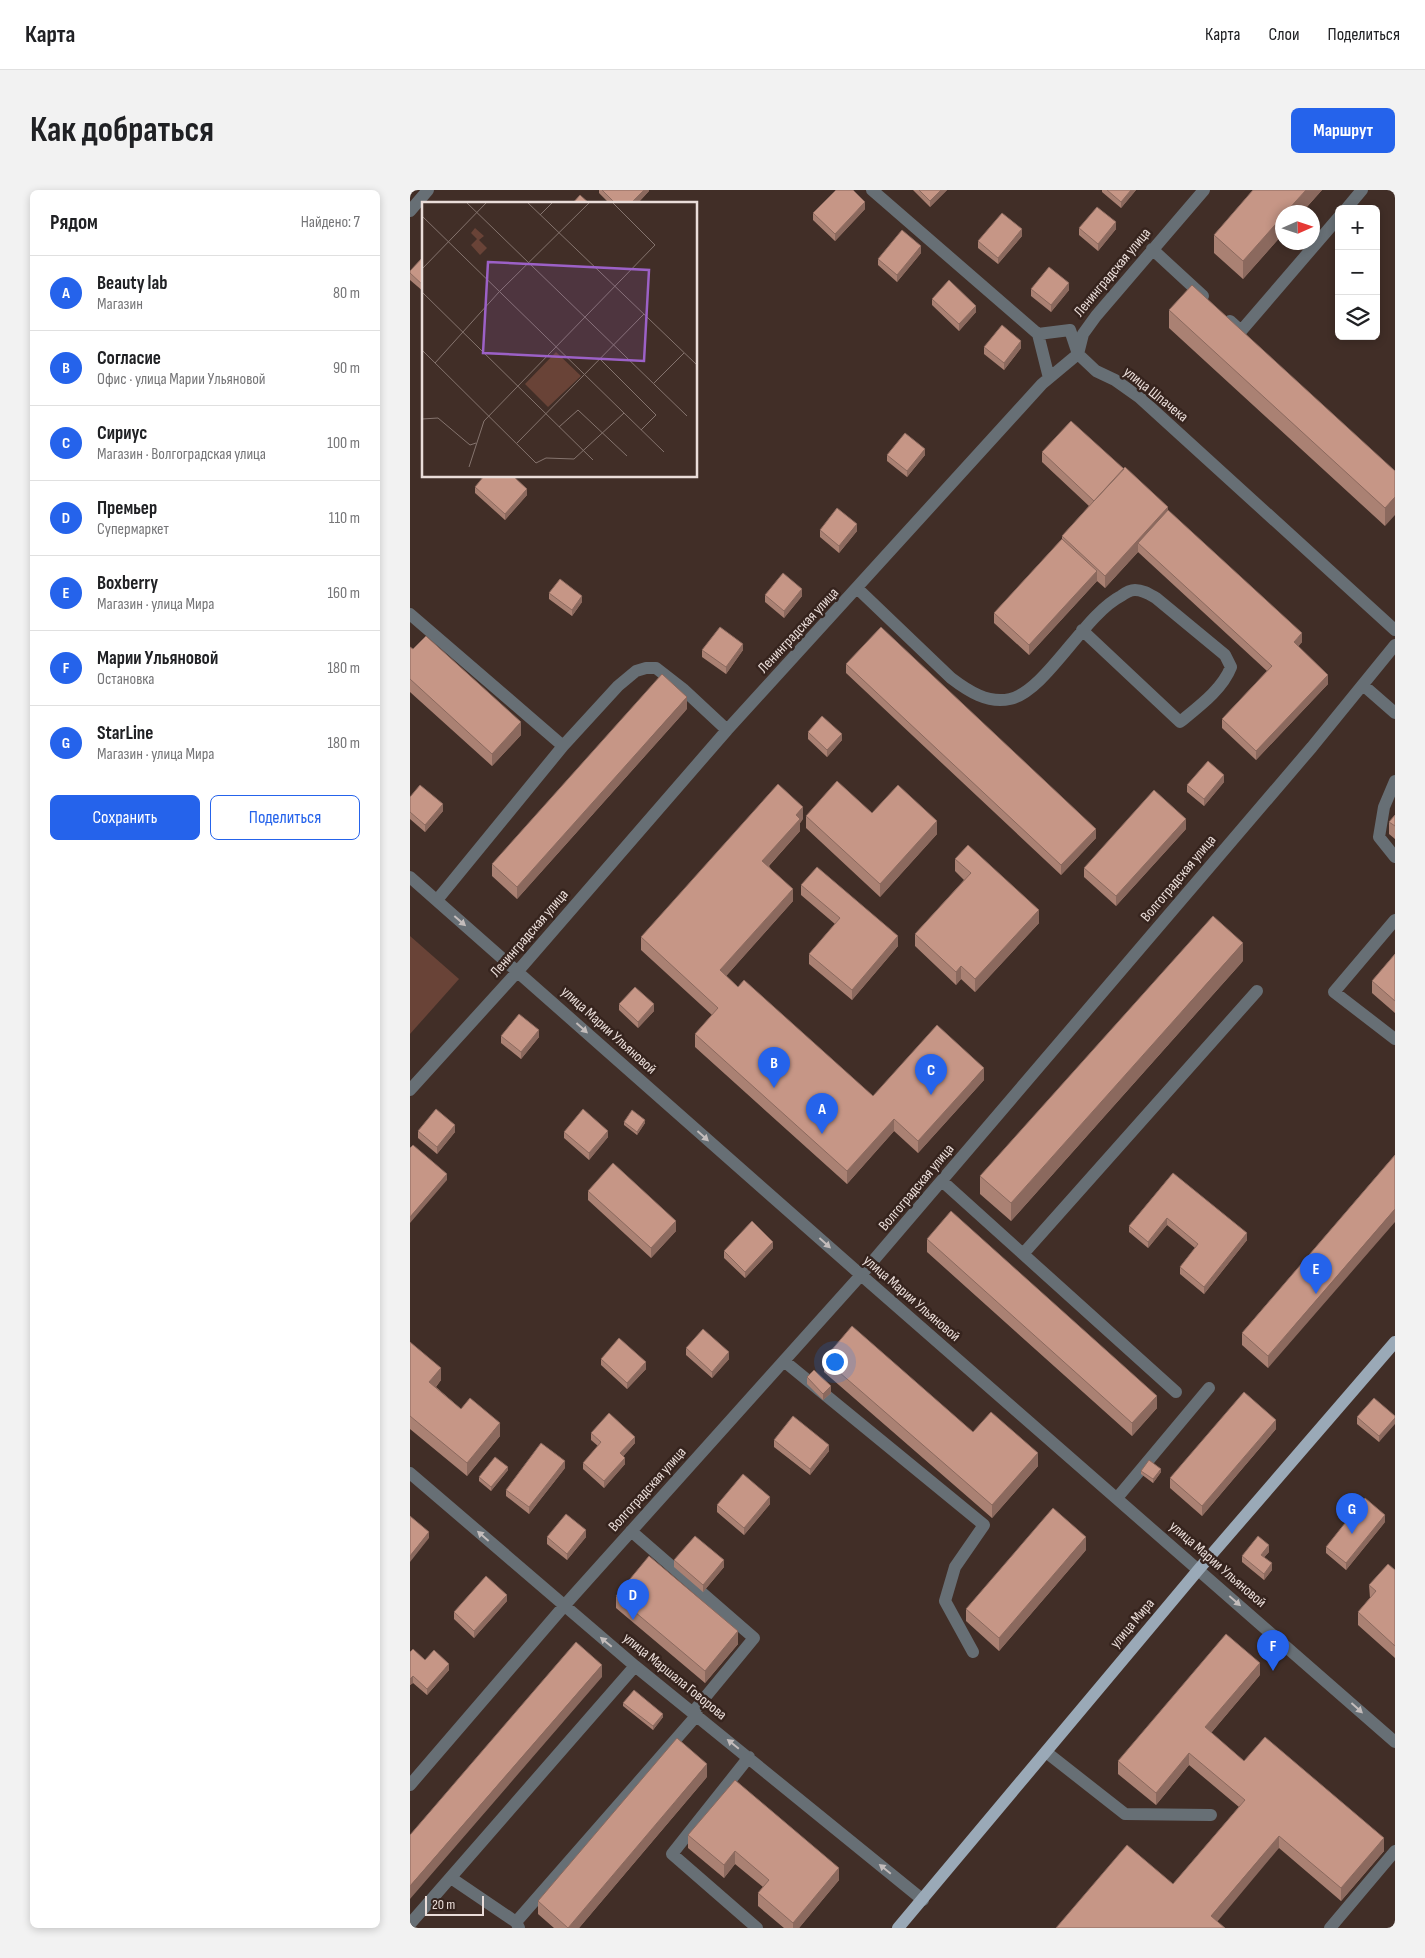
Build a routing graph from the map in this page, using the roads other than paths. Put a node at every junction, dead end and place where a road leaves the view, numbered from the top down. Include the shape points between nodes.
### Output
1 (428, 190) edge
2 (872, 190) edge
3 (1204, 190) edge
4 (1362, 190) edge
5 (1349, 205) edge
6 (410, 210) edge
7 (1335, 222) edge
8 (1152, 249) junction
9 (1038, 334) junction
10 (1078, 354) junction
11 (1049, 378) junction
12 (858, 589) junction
13 (410, 614) edge
14 (1082, 630) junction
15 (1395, 630) edge
16 (1395, 646) edge
17 (1363, 685) junction
18 (1395, 713) edge
19 (728, 730) junction
20 (564, 746) junction
21 (1395, 781) edge
22 (1395, 857) edge
23 (410, 877) edge
24 (437, 900) junction
25 (1395, 920) edge
26 (518, 972) junction
27 (1257, 991) dead end
28 (1395, 1039) edge
29 (410, 1090) edge
30 (942, 1181) junction
31 (1022, 1254) junction
32 (862, 1276) junction
33 (1395, 1342) edge
34 (784, 1361) junction
35 (1209, 1388) dead end
36 (1176, 1392) dead end
37 (410, 1473) edge
38 (1117, 1498) junction
39 (631, 1531) junction
40 (1199, 1569) junction
41 (564, 1606) junction
42 (973, 1652) dead end
43 (635, 1666) junction
44 (695, 1713) junction
45 (1395, 1742) edge
46 (1046, 1752) junction
47 (749, 1757) junction
48 (410, 1784) edge
49 (1212, 1815) dead end
50 (1395, 1851) edge
51 (451, 1878) junction
52 (923, 1900) junction
53 (410, 1924) edge
54 (517, 1925) edge
55 (757, 1928) edge
56 (898, 1928) edge
57 (1330, 1928) edge

1 - 6 street
2 - 9 street
3 - 8 street, Ленинградская улица
4 - 5 street
7 - 8 street via 1245,334
8 - 10 street, Ленинградская улица via 1083,334
9 - 10 street via 1070,330
9 - 11 street
10 - 11 street, Ленинградская улица
10 - 15 street, улица Шпачека via 1096,370 1138,397
11 - 12 street, Ленинградская улица
12 - 14 street via 951,678 966,690 985,698 1011,699 1024,693
12 - 19 street, Ленинградская улица
13 - 20 street
14 - 14 street via 1180,722 1228,676 1231,667 1225,655 1144,591 1133,590 1111,601
16 - 17 street, Волгоградская улица
17 - 18 street
17 - 30 street, Волгоградская улица
19 - 20 street via 656,668 646,668 636,671 618,686
19 - 26 street, Ленинградская улица
20 - 24 street
21 - 22 street via 1384,806 1379,836
23 - 24 street, улица Марии Ульяновой
24 -> 26 street, улица Марии Ульяновой
25 - 28 street via 1334,992
26 - 29 street, Ленинградская улица
26 -> 32 street, улица Марии Ульяновой
27 - 31 street
30 - 31 street
30 - 32 street, Волгоградская улица
31 - 36 street
32 - 34 street, Волгоградская улица
32 - 38 street, улица Марии Ульяновой
33 - 40 main road, улица Мира
34 - 39 street, Волгоградская улица
34 - 42 street via 984,1525 955,1567 945,1601
35 - 38 street
41 -> 37 street, улица Маршала Говорова
38 - 40 street, улица Марии Ульяновой
39 - 41 street, Волгоградская улица
39 - 44 street via 754,1638
40 -> 45 street, улица Марии Ульяновой
40 - 46 main road, улица Мира
43 -> 41 street, улица Маршала Говорова
41 - 48 street, Волгоградская улица
43 - 44 street, улица Маршала Говорова
43 - 51 street
47 -> 44 street, улица Маршала Говорова
44 - 54 street
46 - 49 street via 1125,1814
46 - 52 main road, улица Мира
52 -> 47 street, улица Маршала Говорова
47 - 55 street via 672,1854
50 - 57 street
51 - 53 street
51 - 54 street
52 - 56 main road, улица Мира

